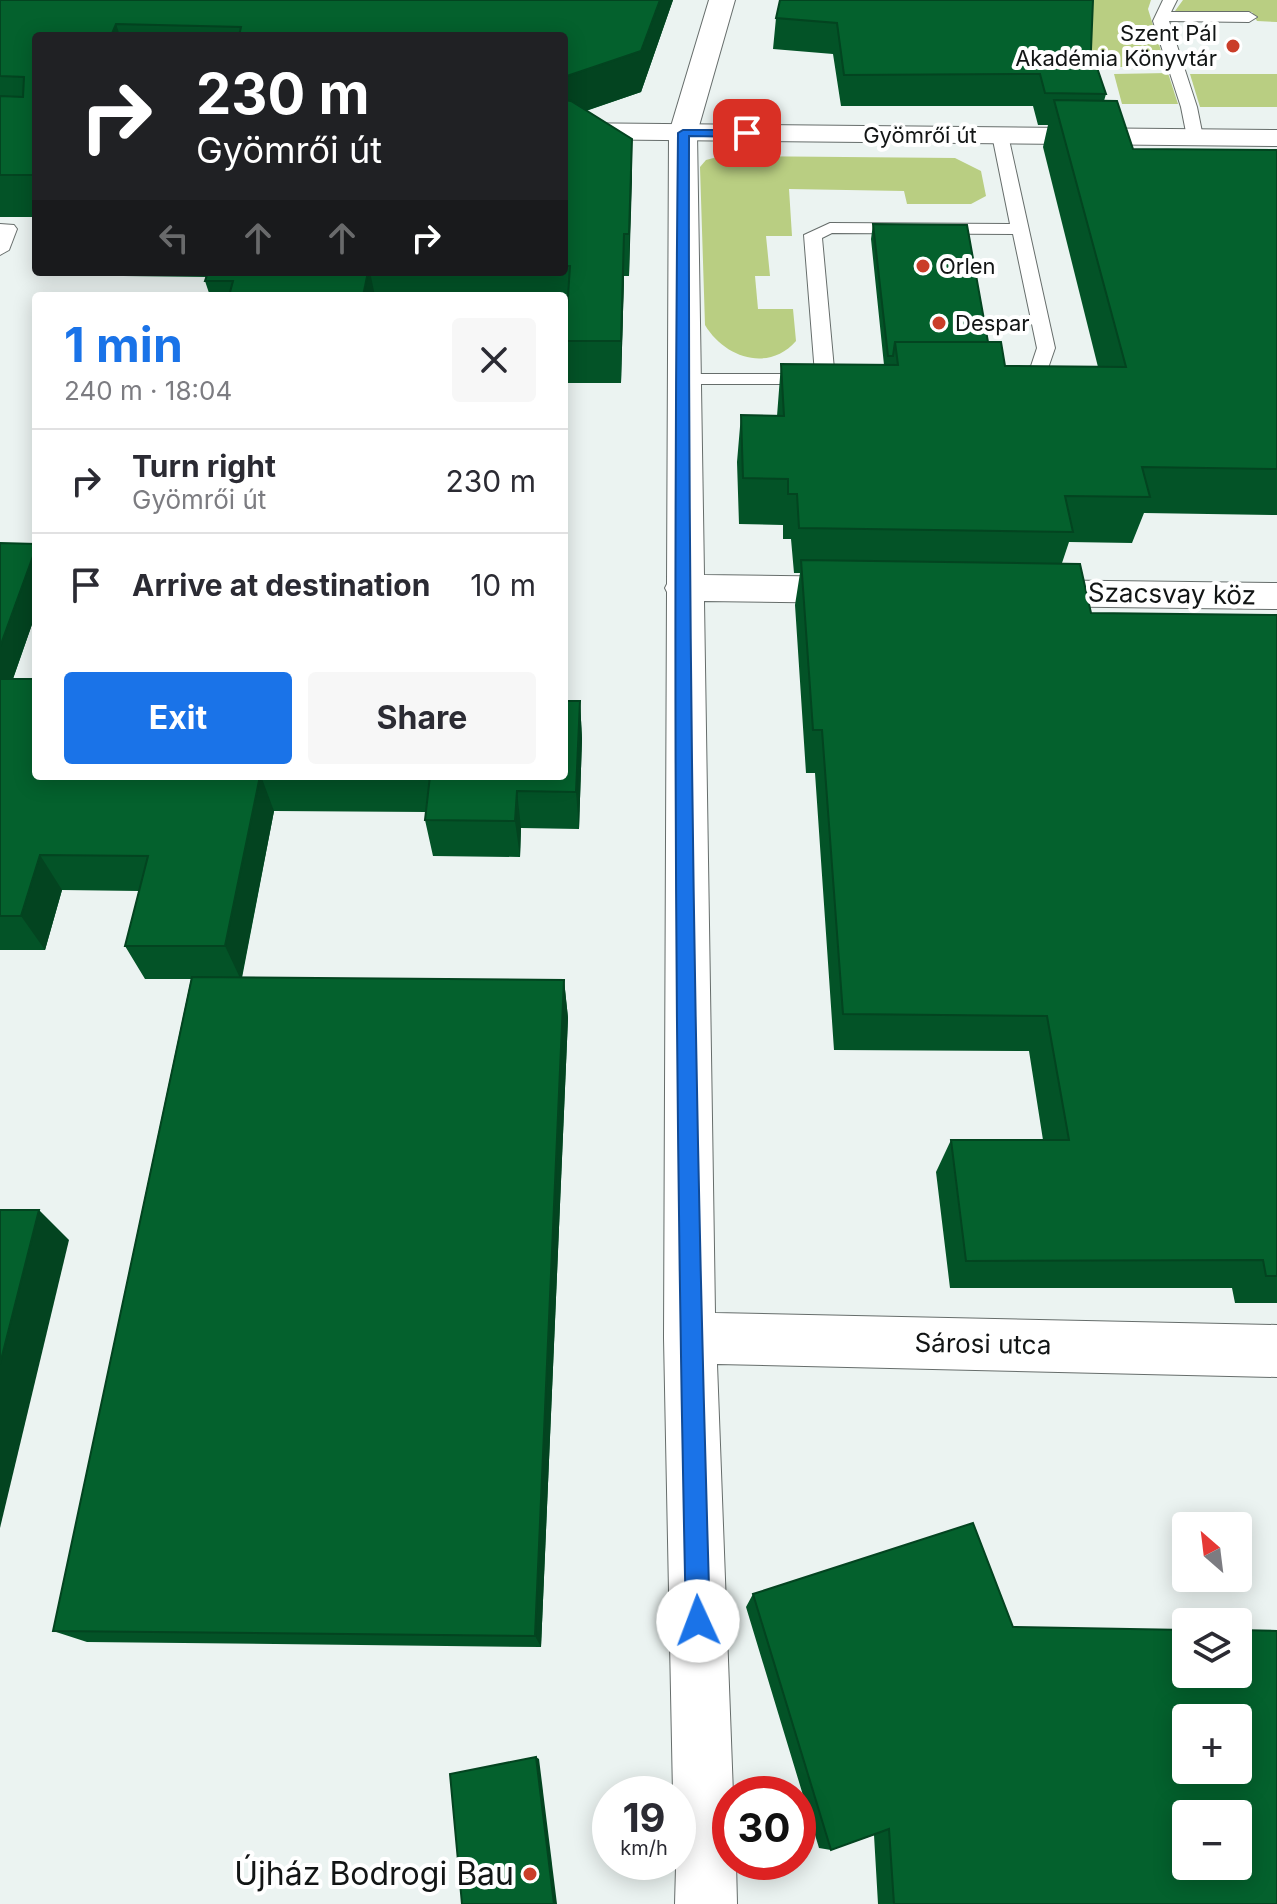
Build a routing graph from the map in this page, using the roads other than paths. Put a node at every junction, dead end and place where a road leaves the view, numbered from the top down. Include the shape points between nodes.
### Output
1 (722, 0) edge
2 (1166, 8) edge
3 (1249, 17) dead end
4 (568, 131) edge
5 (683, 133) junction
6 (1000, 135) junction
7 (1195, 137) junction
8 (1277, 138) edge
9 (0, 229) edge
10 (1021, 229) junction
11 (0, 250) edge
12 (682, 380) junction
13 (994, 380) edge
14 (683, 588) junction
15 (886, 591) edge
16 (996, 592) edge
17 (1277, 596) edge
18 (690, 1338) junction
19 (1277, 1351) edge
20 (706, 1904) edge

1 - 5 street
2 - 3 lane
2 - 7 lane
4 - 5 street, Gyömrői út
5 - 6 street, Gyömrői út
5 - 12 street
6 - 7 street, Gyömrői út
6 - 10 lane
7 - 8 street, Gyömrői út
9 - 11 lane via 8,229
10 - 12 lane via 830,228 813,235 833,380
10 - 13 lane via 1046,348 1039,370
12 - 14 street
14 - 15 street
14 - 18 street
16 - 17 street, Szacsvay köz
18 - 19 street, Sárosi utca
18 - 20 street

